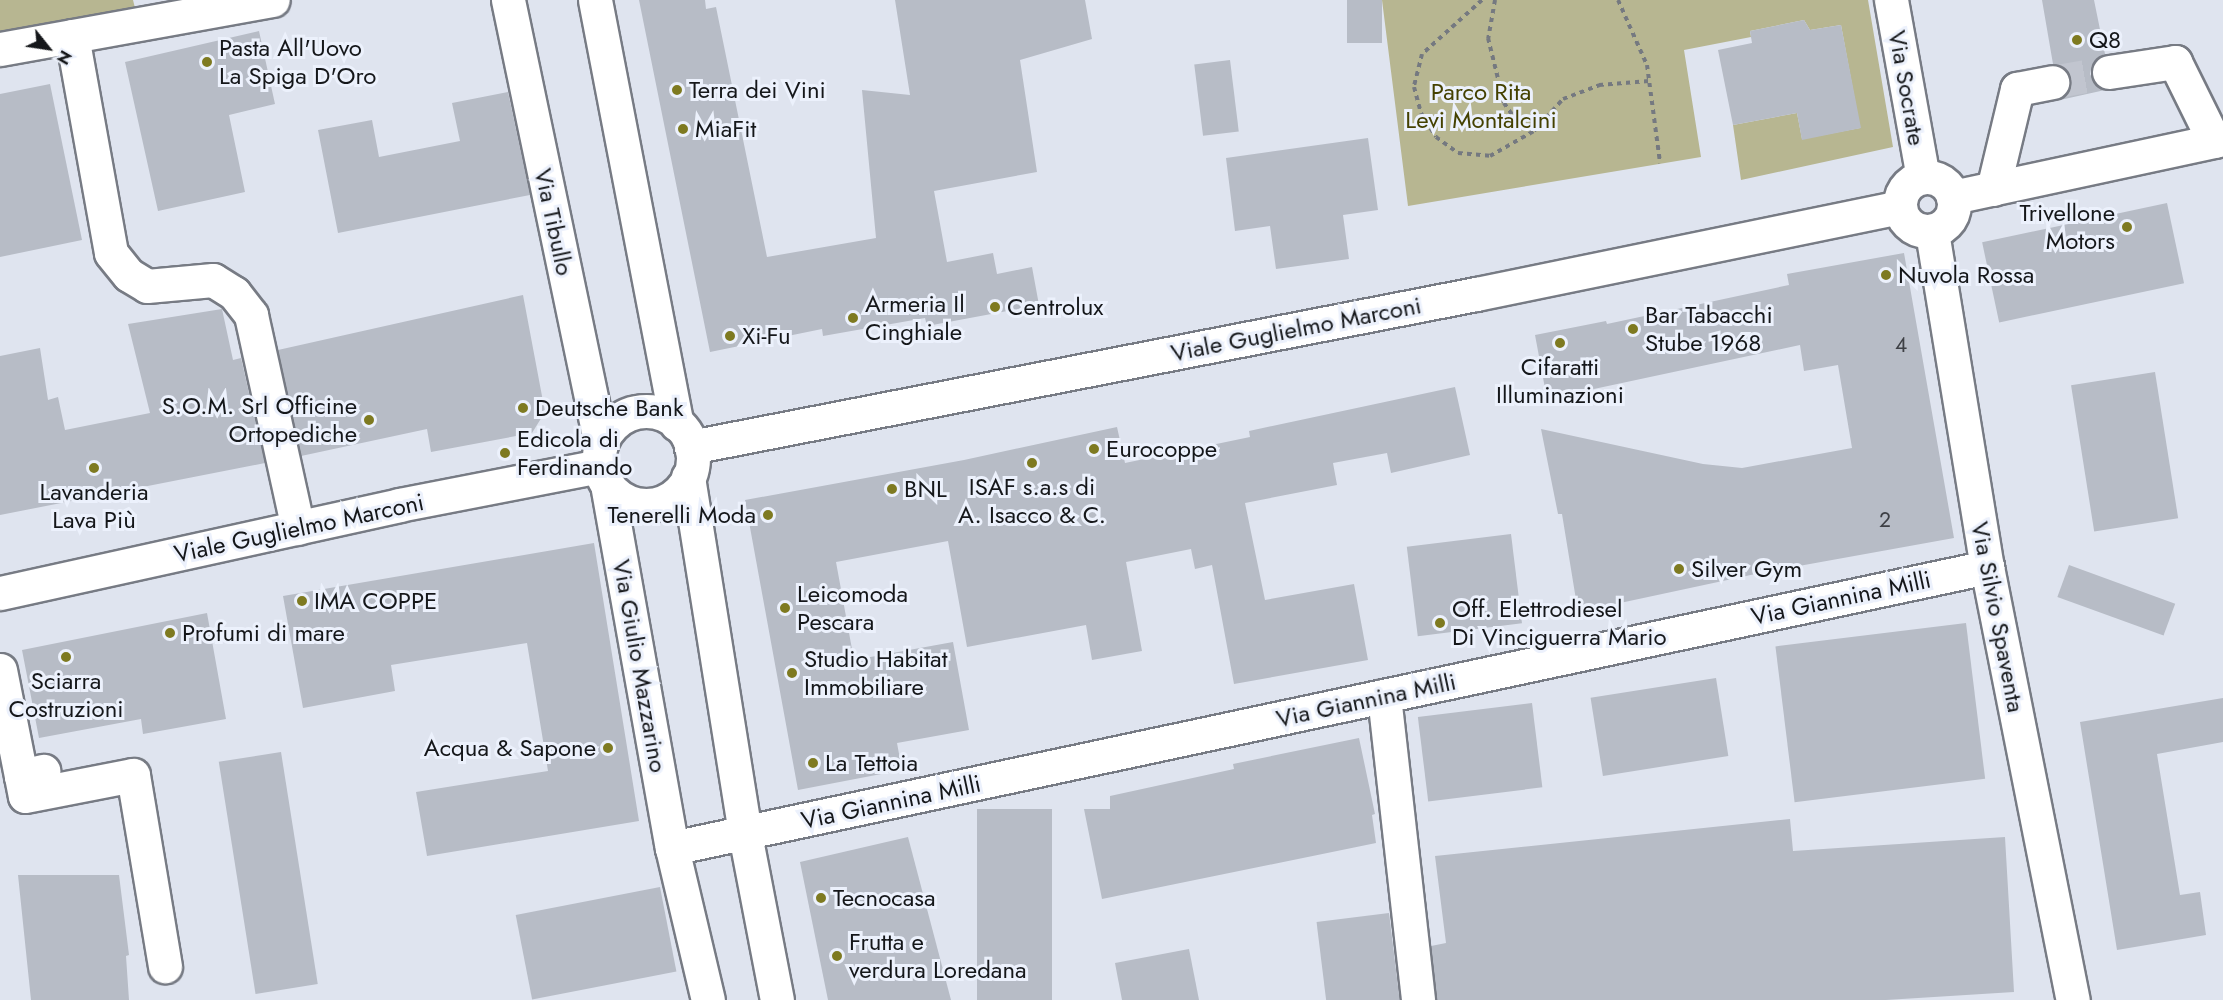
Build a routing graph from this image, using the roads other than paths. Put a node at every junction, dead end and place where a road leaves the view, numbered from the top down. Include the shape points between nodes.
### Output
1 (273, 0) edge
2 (508, 0) edge
3 (595, 0) edge
4 (1891, 0) edge
5 (161, 10) edge
6 (72, 36) junction
7 (0, 50) edge
8 (2109, 72) tunnel mouth
9 (2052, 82) tunnel mouth
10 (2218, 140) edge
11 (1923, 177) junction
12 (1993, 189) junction
13 (1953, 197) junction
14 (1899, 207) junction
15 (1932, 232) junction
16 (685, 449) junction
17 (602, 465) junction
18 (298, 528) junction
19 (1987, 567) junction
20 (0, 593) edge
21 (0, 670) edge
22 (1384, 696) junction
23 (140, 752) dead end
24 (21, 776) junction
25 (745, 834) junction
26 (672, 848) junction
27 (165, 966) dead end
28 (708, 1000) edge
29 (777, 1000) edge
30 (1418, 1000) edge
31 (2073, 1000) edge

1 - 5 street
2 - 17 street, Via Tibullo
3 - 16 street
4 - 11 street, Via Socrate
5 - 6 street
6 - 7 street
6 - 18 street via 111,253 129,275 147,286 213,280 234,293 251,315
8 - 10 street via 2175,62
9 - 12 street via 2017,88
10 - 12 street
11 - 13 street via 1938,179
11 - 14 street via 1908,184
12 - 13 street
13 - 15 street via 1950,219
14 - 15 street via 1907,224
14 - 16 street, Viale Guglielmo Marconi
15 - 19 street, Via Silvio Spaventa
16 - 17 street via 654,412 640,412 616,422
16 - 17 street via 672,497 649,505 625,500
16 - 25 street
17 - 18 street, Viale Guglielmo Marconi
17 - 26 street, Via Giulio Mazzarino
18 - 20 street, Viale Guglielmo Marconi
19 - 22 street, Via Giannina Milli
19 - 31 street, Via Silvio Spaventa
21 - 24 street
22 - 25 street, Via Giannina Milli
22 - 30 street
23 - 24 street
24 - 27 street via 25,796 133,775
25 - 26 street
25 - 29 street
26 - 28 street, Via Giulio Mazzarino

